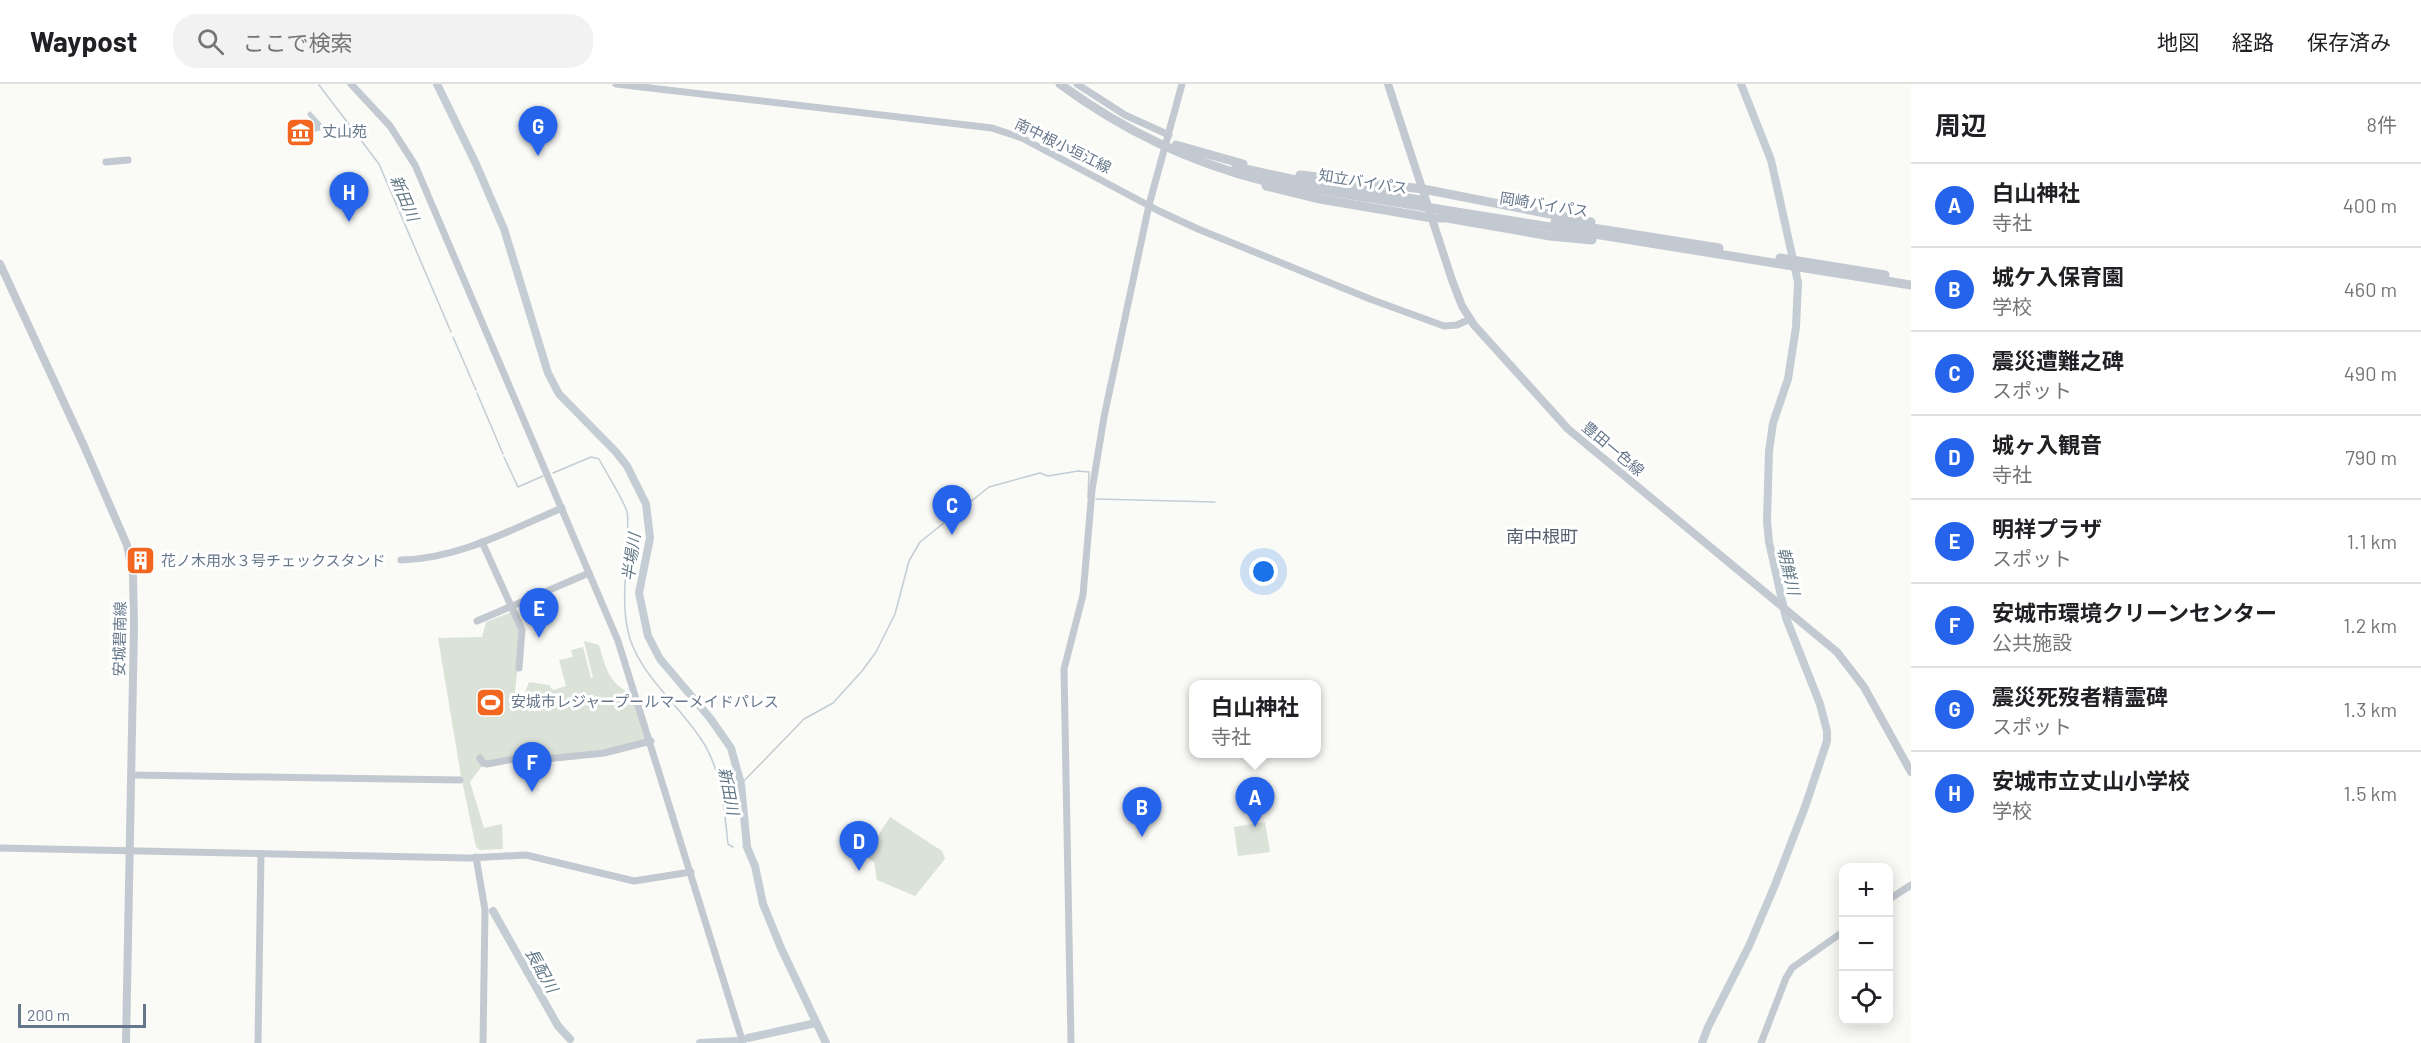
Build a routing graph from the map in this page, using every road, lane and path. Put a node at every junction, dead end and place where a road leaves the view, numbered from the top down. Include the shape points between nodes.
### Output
1 (351, 84) edge
2 (616, 84) edge
3 (1060, 84) edge
4 (1071, 84) edge
5 (1077, 84) edge
6 (1182, 84) edge
7 (1388, 84) edge
8 (1168, 135) junction
9 (1157, 143) junction
10 (1176, 146) junction
11 (128, 160) dead end
12 (106, 162) dead end
13 (1423, 189) junction
14 (1149, 205) junction
15 (1432, 218) junction
16 (1710, 247) junction
17 (1681, 249) junction
18 (0, 264) edge
19 (1853, 273) junction
20 (1872, 276) junction
21 (1911, 279) edge
22 (1911, 285) edge
23 (1470, 319) junction
24 (562, 508) junction
25 (482, 542) junction
26 (401, 560) dead end
27 (589, 573) junction
28 (512, 607) junction
29 (477, 621) dead end
30 (519, 668) dead end
31 (651, 741) junction
32 (480, 758) dead end
33 (1911, 772) edge
34 (131, 775) junction
35 (460, 780) dead end
36 (0, 848) edge
37 (130, 852) junction
38 (261, 854) junction
39 (476, 857) junction
40 (691, 872) junction
41 (1911, 885) edge
42 (1893, 897) edge
43 (1839, 935) edge
44 (126, 1043) edge
45 (258, 1043) edge
46 (483, 1043) edge
47 (743, 1043) edge
48 (1071, 1043) edge
49 (1761, 1043) edge

1 - 24 street via 390,126 415,165
2 - 14 street, 南中根小垣江線 via 992,128 1022,138
3 - 9 highway, 知立バイパス via 1095,109
4 - 10 highway via 1117,115
5 - 8 street via 1125,115
6 - 8 street
7 - 13 main road, 豊田一色線
8 - 14 street
9 - 15 highway via 1189,161 1278,190
9 - 17 highway, 知立バイパス via 1264,181
10 - 13 highway via 1287,173
10 - 16 highway, 岡崎バイパス via 1281,177
11 - 12 street
13 - 15 main road, 豊田一色線
13 - 16 highway
14 - 23 street, 南中根小垣江線 via 1249,250 1427,321 1451,326
14 - 48 street via 1095,468 1082,603 1064,669
15 - 17 highway via 1648,248
15 - 23 main road, 豊田一色線 via 1454,287
16 - 19 highway, 岡崎バイパス
17 - 19 highway, 岡崎バイパス
18 - 34 main road, 安城碧南線 via 130,557 134,594
19 - 20 highway, 岡崎バイパス
20 - 21 highway, 岡崎バイパス
20 - 22 highway, 岡崎バイパス
23 - 33 main road, 豊田一色線 via 1568,429 1825,640 1853,670
24 - 25 street
24 - 27 street
25 - 26 street via 440,555
25 - 28 street
27 - 28 street
27 - 31 street via 624,657
28 - 29 street
28 - 30 street via 522,630
31 - 32 street via 604,753 544,759 519,758 487,764
31 - 40 street
34 - 35 street
34 - 37 main road, 安城碧南線
36 - 37 street
37 - 38 street
37 - 44 main road, 安城碧南線
38 - 39 street
38 - 45 street
39 - 40 street via 526,855 631,881
39 - 46 street via 485,902
40 - 47 street
41 - 42 street
43 - 49 street via 1792,968

